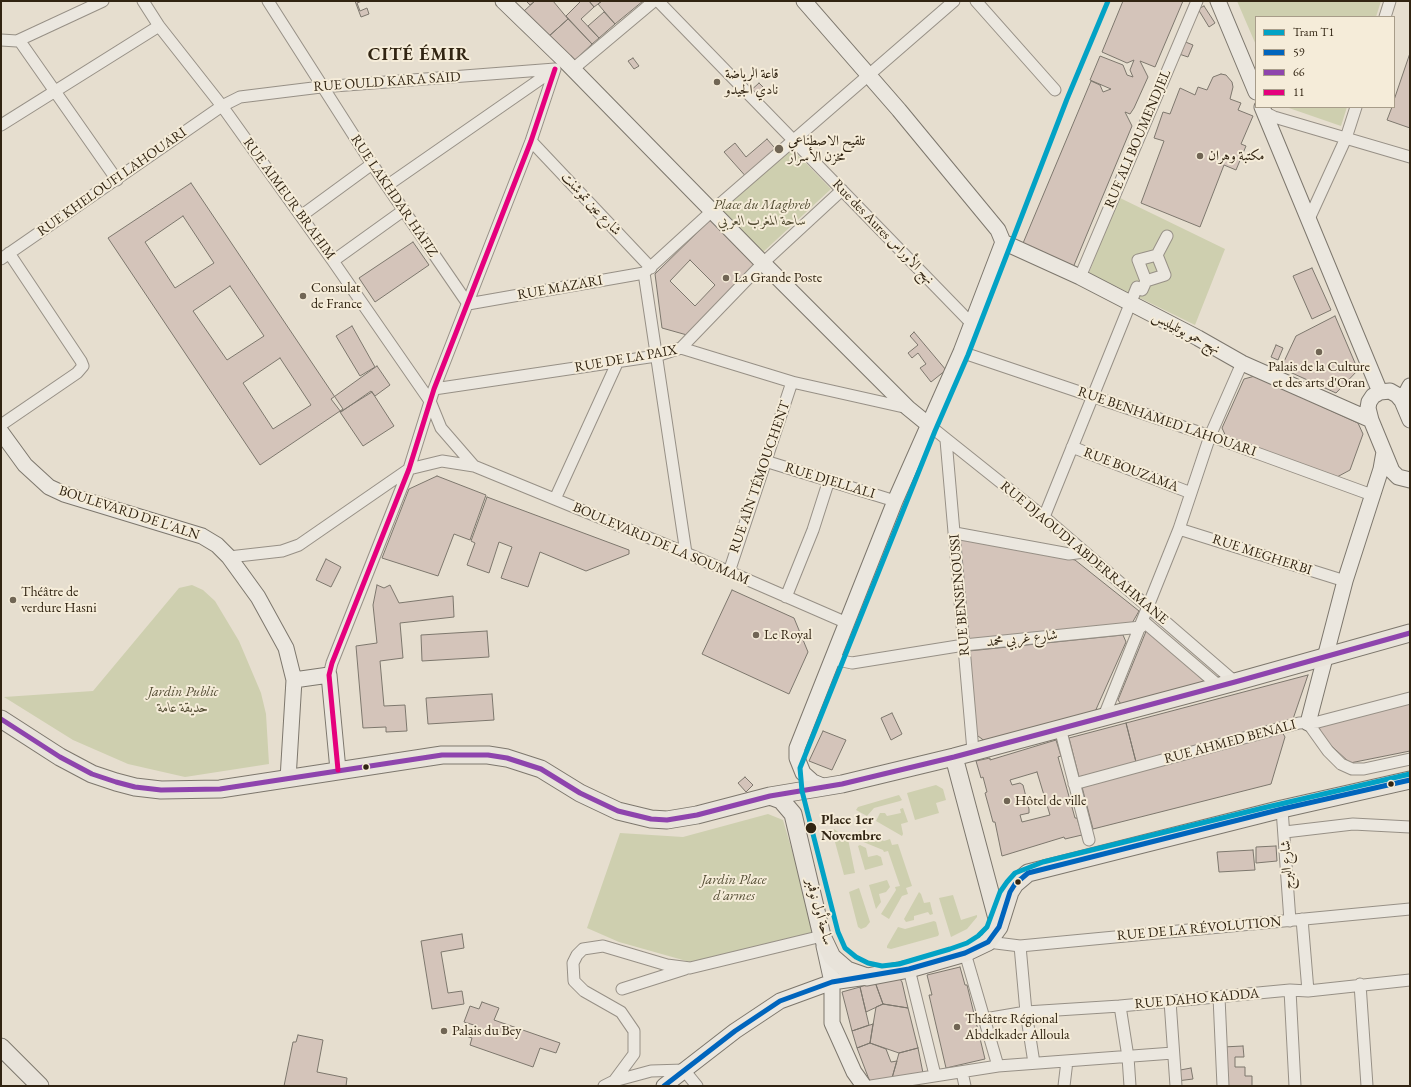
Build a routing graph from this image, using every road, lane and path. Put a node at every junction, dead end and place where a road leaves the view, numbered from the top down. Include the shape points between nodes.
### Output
1 (103, 1) edge
2 (143, 1) edge
3 (268, 1) edge
4 (503, 1) edge
5 (654, 1) edge
6 (658, 1) edge
7 (804, 1) edge
8 (954, 1) edge
9 (976, 1) edge
10 (1196, 1) edge
11 (1218, 1) edge
12 (1390, 1) edge
13 (1385, 16) edge
14 (159, 26) junction
15 (1, 40) edge
16 (19, 40) junction
17 (564, 67) junction
18 (869, 75) junction
19 (321, 87) junction
20 (1054, 90) dead end
21 (1255, 90) edge
22 (55, 92) junction
23 (222, 106) junction
24 (1356, 108) edge
25 (1263, 110) edge
26 (1, 125) edge
27 (1346, 138) junction
28 (531, 141) junction
29 (794, 141) junction
30 (1410, 157) edge
31 (372, 164) junction
32 (116, 180) junction
33 (388, 185) junction
34 (842, 190) junction
35 (404, 210) junction
36 (712, 211) junction
37 (301, 216) junction
38 (1309, 219) junction
39 (1168, 236) dead end
40 (1003, 242) junction
41 (1157, 255) junction
42 (5, 256) edge
43 (333, 261) junction
44 (763, 263) junction
45 (648, 270) junction
46 (1080, 277) junction
47 (1146, 280) junction
48 (1130, 303) junction
49 (468, 304) junction
50 (972, 324) junction
51 (681, 348) junction
52 (961, 352) junction
53 (656, 356) junction
54 (618, 361) junction
55 (1242, 363) junction
56 (792, 382) junction
57 (1410, 386) edge
58 (434, 389) junction
59 (1380, 392) junction
60 (1091, 396) junction
61 (430, 401) junction
62 (1402, 401) junction
63 (908, 408) junction
64 (1371, 420) junction
65 (1410, 420) edge
66 (1, 425) edge
67 (930, 426) junction
68 (1, 432) edge
69 (1210, 436) junction
70 (946, 440) junction
71 (1072, 447) junction
72 (1384, 452) junction
73 (765, 461) junction
74 (474, 466) junction
75 (409, 469) junction
76 (829, 480) junction
77 (1410, 480) edge
78 (1191, 494) junction
79 (1372, 495) junction
80 (555, 499) junction
81 (896, 502) junction
82 (1044, 517) junction
83 (1179, 529) junction
84 (955, 533) junction
85 (1084, 552) junction
86 (686, 553) junction
87 (229, 557) junction
88 (728, 572) junction
89 (1345, 581) junction
90 (786, 597) junction
91 (1149, 608) junction
92 (847, 623) junction
93 (1142, 624) junction
94 (1410, 633) edge
95 (964, 645) junction
96 (832, 658) junction
97 (1325, 658) junction
98 (330, 675) junction
99 (294, 680) junction
100 (1227, 684) junction
101 (1410, 698) edge
102 (1104, 716) junction
103 (1, 719) edge
104 (1308, 723) junction
105 (1060, 728) junction
106 (973, 751) junction
107 (954, 756) junction
108 (1410, 760) edge
109 (338, 770) junction
110 (288, 779) junction
111 (1410, 780) edge
112 (1074, 784) junction
113 (825, 787) junction
114 (770, 796) junction
115 (1282, 809) junction
116 (1410, 827) edge
117 (1285, 832) junction
118 (1089, 840) dead end
119 (1410, 909) edge
120 (1302, 919) junction
121 (1290, 921) junction
122 (999, 927) junction
123 (822, 936) junction
124 (988, 942) junction
125 (1020, 946) junction
126 (965, 953) junction
127 (690, 968) junction
128 (909, 969) junction
129 (866, 977) junction
130 (1410, 980) edge
131 (832, 982) junction
132 (1360, 984) junction
133 (622, 989) dead end
134 (1290, 990) junction
135 (1308, 991) junction
136 (1219, 997) junction
137 (1170, 1001) junction
138 (1120, 1006) junction
139 (1026, 1012) junction
140 (985, 1018) junction
141 (1, 1047) edge
142 (1173, 1053) junction
143 (1128, 1057) junction
144 (1067, 1061) junction
145 (1034, 1063) junction
146 (998, 1066) junction
147 (684, 1070) junction
148 (962, 1072) junction
149 (935, 1075) junction
150 (609, 1083) edge
151 (37, 1084) edge
152 (664, 1086) edge
153 (697, 1086) edge
154 (864, 1086) edge
155 (871, 1086) edge
156 (965, 1086) edge
157 (1064, 1086) edge
158 (1130, 1086) edge
159 (1176, 1086) edge
160 (1223, 1086) edge
161 (1295, 1086) edge
162 (1367, 1086) edge

1 - 16 street
2 - 14 street, RUE AIMEUR BRAHIM
3 - 19 street, RUE LAKHDAR HAFIZ
4 - 17 main road
5 - 17 street
6 - 29 street, Rue des Aures نهج الأوراس
7 - 18 main road
8 - 18 street
9 - 20 street
10 - 46 street, RUE ALI BOUMENDJEL
11 - 21 main road
12 - 13 street
14 - 22 street
14 - 23 street, RUE AIMEUR BRAHIM
15 - 16 street
16 - 22 street
17 - 19 street, RUE OULD KARA SAID
17 - 28 street
17 - 33 street
17 - 36 main road
18 - 29 street
18 - 40 main road via 998,230
19 - 23 street, RUE OULD KARA SAID via 240,97
19 - 31 street, RUE LAKHDAR HAFIZ
22 - 26 street
22 - 32 street
23 - 32 street, RUE KHELOUFI LAHOUARI
23 - 37 street, RUE AIMEUR BRAHIM
24 - 27 street
25 - 27 street via 1274,117
25 - 38 main road
27 - 30 street
27 - 38 street
28 - 45 street, شارع عين تموشنت
28 - 49 street
29 - 34 street, Rue des Aures نهج الأوراس
29 - 36 street
31 - 33 street, RUE LAKHDAR HAFIZ
31 - 37 street
32 - 42 street, RUE KHELOUFI LAHOUARI
33 - 35 street, RUE LAKHDAR HAFIZ
34 - 44 street
34 - 50 street, Rue des Aures نهج الأوراس
35 - 43 street
35 - 49 street, RUE LAKHDAR HAFIZ
36 - 44 main road
36 - 45 street
37 - 43 street, RUE AIMEUR BRAHIM
38 - 59 main road
39 - 41 street
40 - 46 main road, نهج حمو بوتليليس
40 - 50 main road
41 - 47 street via 1165,275
41 - 47 street via 1138,260
42 - 66 street via 83,366 77,373
43 - 61 street, RUE AIMEUR BRAHIM
44 - 51 street
44 - 63 main road
45 - 49 street, RUE MAZARI
45 - 53 street
46 - 48 main road, نهج حمو بوتليليس
47 - 48 street via 1142,290 1137,287
48 - 55 main road, نهج حمو بوتليليس
48 - 60 street
49 - 58 street
50 - 52 main road
51 - 53 street, RUE DE LA PAIX
51 - 56 street, RUE DE LA PAIX
52 - 60 street, RUE BENHAMED LAHOUARI
52 - 67 main road
53 - 54 street, RUE DE LA PAIX
53 - 86 street
54 - 58 street, RUE DE LA PAIX
54 - 80 street
55 - 64 main road, نهج حمو بوتليليس
55 - 69 street
56 - 63 street, RUE DE LA PAIX
56 - 73 street, RUE AÏN TÉMOUCHENT
57 - 62 main road
58 - 61 street
59 - 62 main road via 1390,391
59 - 64 main road via 1369,402
60 - 69 street, RUE BENHAMED LAHOUARI
60 - 71 street
61 - 74 street, RUE AIMEUR BRAHIM via 441,428
61 - 75 street
62 - 65 main road
63 - 67 main road
64 - 72 main road
67 - 70 street, RUE DJAOUDI ABDERRAHMANE
67 - 81 main road
68 - 87 main road, BOULEVARD DE L'ALN via 25,465 49,487 64,494 202,536 217,545
69 - 78 street
69 - 79 street, RUE BENHAMED LAHOUARI
70 - 82 street, RUE DJAOUDI ABDERRAHMANE
70 - 84 street, RUE BENSENOUSSI
71 - 78 street, RUE BOUZAMA
71 - 82 street
72 - 77 main road via 1392,471 1398,477
72 - 79 main road
73 - 76 street, RUE DJELLALI
73 - 88 street, RUE AÏN TÉMOUCHENT
74 - 75 street via 442,461
74 - 80 street, BOULEVARD DE LA SOUMAM
75 - 87 street via 299,545 282,551
75 - 98 street via 332,663
76 - 81 street, RUE DJELLALI
76 - 90 street via 813,530
78 - 83 street
79 - 89 main road
80 - 86 street, BOULEVARD DE LA SOUMAM
81 - 92 main road
82 - 85 street, RUE DJAOUDI ABDERRAHMANE
83 - 89 street, RUE MEGHERBI
83 - 91 street
84 - 85 street via 1069,554
84 - 95 street, RUE BENSENOUSSI
85 - 91 street, RUE DJAOUDI ABDERRAHMANE
86 - 88 street, BOULEVARD DE LA SOUMAM
87 - 99 main road, BOULEVARD DE L'ALN via 275,624 286,648
88 - 90 street, BOULEVARD DE LA SOUMAM
89 - 97 main road
90 - 92 street, BOULEVARD DE LA SOUMAM
91 - 93 street
91 - 100 street, RUE DJAOUDI ABDERRAHMANE
92 - 96 main road
93 - 95 street, شارع غربي محمد
93 - 100 street
93 - 102 street
94 - 97 main road
95 - 96 street, شارع غربي محمد via 852,663
95 - 106 street, RUE BENSENOUSSI
96 - 113 main road via 797,748 800,768 807,778
97 - 100 main road
97 - 104 main road
98 - 99 main road
98 - 109 main road
99 - 110 main road, BOULEVARD DE L'ALN
100 - 102 main road
101 - 104 street, RUE AHMED BENALI
102 - 105 main road
103 - 110 main road via 60,757 92,774 135,787 173,790 220,789
104 - 108 street via 1328,751 1341,764 1352,769 1364,770
104 - 112 street, RUE AHMED BENALI via 1299,723
105 - 106 main road
105 - 112 street
106 - 107 main road
107 - 113 main road
107 - 122 main road
109 - 110 main road
109 - 114 main road via 442,755 488,755 507,758 541,770 600,804 650,819 681,818
111 - 115 main road
112 - 118 street
113 - 114 main road
114 - 123 main road, ساحة أول نوفمبر via 781,800 793,814
115 - 117 street, شارع البرج
115 - 122 main road via 1028,873 1010,892
116 - 117 street via 1353,824
117 - 121 street, شارع البرج
119 - 120 street, RUE DE LA RÉVOLUTION
120 - 121 street, RUE DE LA RÉVOLUTION
120 - 135 street
121 - 125 street, RUE DE LA RÉVOLUTION
122 - 124 main road
123 - 127 street
123 - 129 main road, ساحة أول نوفمبر via 838,965
123 - 131 main road
124 - 125 street, RUE DE LA RÉVOLUTION
124 - 126 main road
125 - 139 street
126 - 128 main road
126 - 140 street
127 - 133 street
127 - 150 street via 667,965 604,946 583,949 577,955 573,963 574,980 584,991 621,1012 634,1031 634,1054
128 - 129 main road
128 - 149 street
129 - 131 main road
130 - 132 street, RUE DAHO KADDA
131 - 147 main road via 780,1001
131 - 154 main road via 832,1023 854,1072
132 - 135 street, RUE DAHO KADDA
132 - 162 street
134 - 135 street, RUE DAHO KADDA
134 - 136 street, RUE DAHO KADDA
134 - 161 street
136 - 137 street, RUE DAHO KADDA
136 - 160 street
137 - 138 street, RUE DAHO KADDA
137 - 142 street
138 - 139 street, RUE DAHO KADDA
138 - 143 street
139 - 140 street, RUE DAHO KADDA
139 - 145 street
140 - 146 street
141 - 151 main road
142 - 143 street
142 - 159 street
143 - 144 street
143 - 158 street
144 - 145 street
144 - 157 street
145 - 146 street
146 - 148 street
147 - 150 street via 651,1071
147 - 152 main road
147 - 153 street
148 - 149 street
148 - 156 street
149 - 155 street

